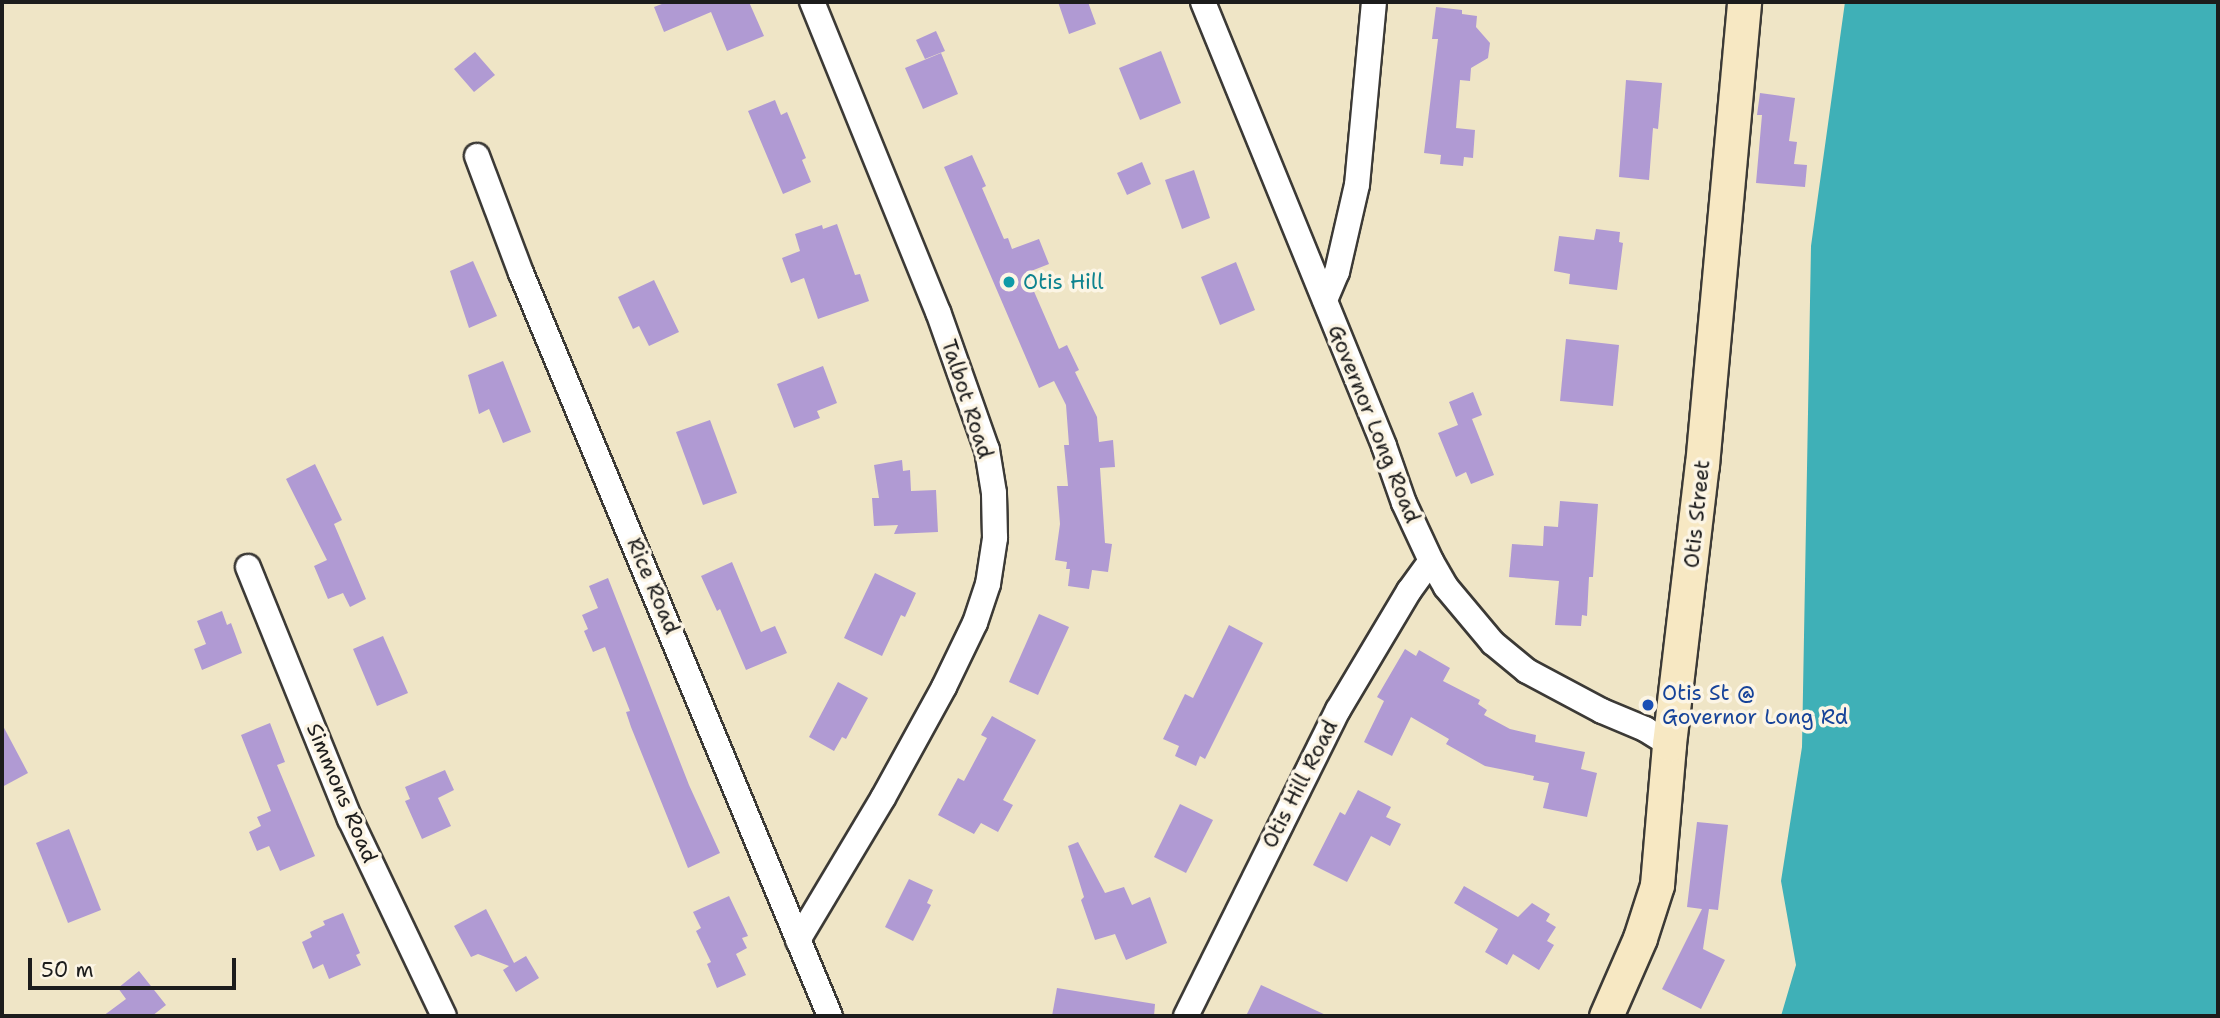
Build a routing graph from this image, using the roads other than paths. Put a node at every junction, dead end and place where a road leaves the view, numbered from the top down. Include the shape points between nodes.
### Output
1 (812, 2) edge
2 (1203, 2) edge
3 (1374, 2) edge
4 (1744, 2) edge
5 (477, 156) dead end
6 (1325, 300) junction
7 (1431, 562) junction
8 (247, 567) dead end
9 (1669, 744) junction
10 (798, 940) junction
11 (444, 1016) edge
12 (830, 1016) edge
13 (1185, 1016) edge
14 (1606, 1016) edge

1 - 10 street, Talbot Road via 939,312 983,438 994,493 995,538 988,584 975,623 944,687
2 - 6 street, Governor Long Road
3 - 6 street via 1357,185 1338,272
4 - 9 street, Otis Street via 1702,465
5 - 10 street, Rice Road
6 - 7 street, Governor Long Road
7 - 9 street, Governor Long Road via 1471,619 1527,671
7 - 13 street, Otis Hill Road via 1338,710
8 - 11 street, Simmons Road via 350,819
9 - 14 street, Otis Street via 1657,885 1636,949
10 - 12 street, Rice Road

